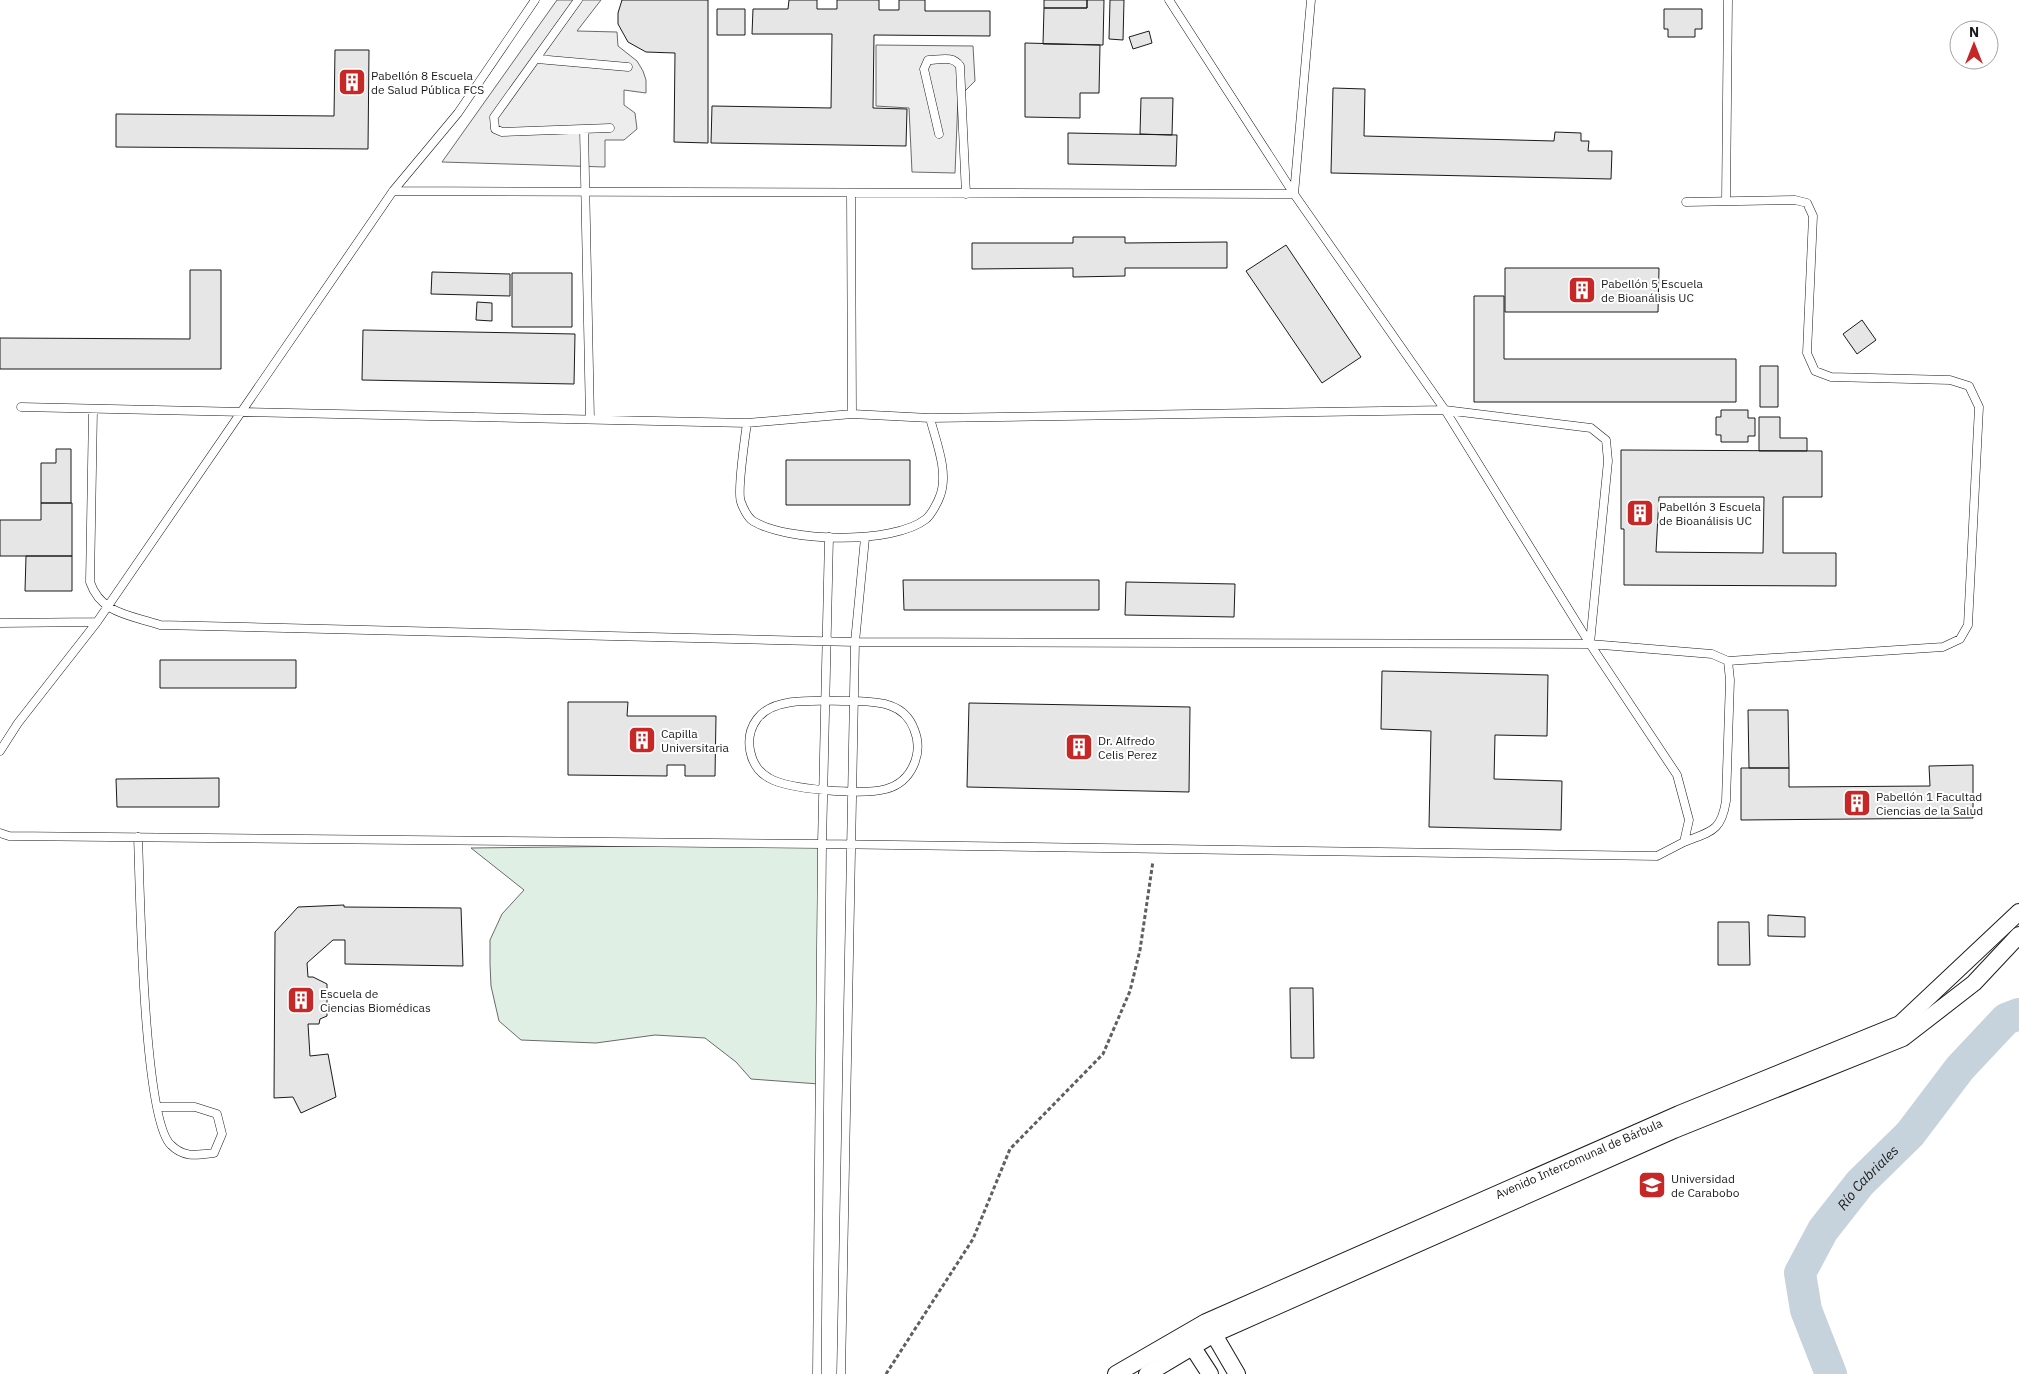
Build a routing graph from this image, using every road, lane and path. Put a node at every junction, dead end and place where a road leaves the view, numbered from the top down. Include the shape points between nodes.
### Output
1 (534, 0) edge
2 (578, 0) edge
3 (1169, 0) edge
4 (1312, 0) edge
5 (1728, 0) edge
6 (537, 60) junction
7 (628, 67) dead end
8 (610, 128) dead end
9 (584, 129) junction
10 (939, 134) dead end
11 (393, 191) junction
12 (587, 192) junction
13 (851, 193) junction
14 (966, 194) junction
15 (1294, 194) junction
16 (1726, 201) junction
17 (1686, 202) dead end
18 (21, 407) dead end
19 (93, 410) junction
20 (1444, 410) junction
21 (241, 413) junction
22 (852, 414) junction
23 (930, 418) junction
24 (590, 419) junction
25 (746, 423) junction
26 (830, 538) junction
27 (865, 538) junction
28 (107, 607) junction
29 (97, 622) junction
30 (0, 623) edge
31 (827, 640) junction
32 (855, 642) junction
33 (1590, 644) junction
34 (1728, 662) junction
35 (854, 701) junction
36 (826, 702) junction
37 (0, 751) edge
38 (824, 790) junction
39 (852, 791) junction
40 (0, 832) edge
41 (138, 837) junction
42 (1684, 842) junction
43 (822, 844) junction
44 (850, 845) junction
45 (1154, 849) junction
46 (2019, 912) edge
47 (2019, 935) edge
48 (158, 1107) junction
49 (1210, 1328) junction
50 (1188, 1341) junction
51 (817, 1374) edge
52 (841, 1374) edge
53 (886, 1374) edge
54 (1116, 1374) edge
55 (1147, 1374) edge
56 (1210, 1374) edge
57 (1238, 1374) edge

1 - 11 lane via 458,112
2 - 6 lane
3 - 15 lane
4 - 15 lane
5 - 16 lane
6 - 7 lane
6 - 9 lane via 494,117 495,129 502,132
8 - 9 lane
9 - 12 lane
10 - 14 lane via 924,69 928,60 952,59 960,66
11 - 12 lane
11 - 21 lane
12 - 13 lane
12 - 24 lane
13 - 14 lane
13 - 22 lane
14 - 15 lane
15 - 20 lane
16 - 17 lane
16 - 34 lane via 1807,202 1813,216 1807,353 1815,371 1831,378 1950,380 1969,386 1979,407 1968,625 1960,639 1943,647
18 - 19 lane
19 - 21 lane
19 - 28 lane via 90,582 94,594
20 - 23 lane
20 - 33 lane
20 - 33 lane via 1591,428 1606,440 1608,461
21 - 24 lane
21 - 28 lane
22 - 23 lane
22 - 25 lane
23 - 27 lane via 943,468 940,496 926,518 904,529
24 - 25 lane
25 - 26 lane via 740,500 751,520 772,530
26 - 27 lane
26 - 31 lane
27 - 32 lane
28 - 29 lane
28 - 31 lane via 160,625
29 - 30 lane
29 - 37 lane
31 - 32 lane
31 - 36 lane
32 - 33 lane
32 - 35 lane
33 - 34 lane via 1712,654
33 - 42 lane via 1677,775 1689,820
34 - 42 lane via 1730,680 1723,819 1711,831
35 - 36 lane
35 - 39 lane
35 - 39 lane via 885,702 902,711 913,726 918,754 910,773 894,786 884,790
36 - 38 lane
36 - 38 lane via 776,705 760,715 749,742 754,762 768,778
38 - 39 lane
38 - 43 lane
39 - 44 lane
40 - 41 lane via 9,836
41 - 43 lane
41 - 48 lane via 149,1056
42 - 45 lane via 1657,856
43 - 44 lane
43 - 51 lane
44 - 45 lane
44 - 52 lane
45 - 53 path via 1140,950 1130,991 1103,1054 1010,1149 974,1239
46 - 49 street, Avenido Intercomunal de Bárbula via 1900,1024 1679,1114
47 - 49 street, Avenido Intercomunal de Bárbula via 1974,983 1904,1038 1674,1130
48 - 48 lane via 170,1145 188,1156 214,1153 222,1134 217,1114 195,1107
49 - 50 street, Avenido Intercomunal de Bárbula
49 - 57 street
50 - 54 street, Avenido Intercomunal de Bárbula
50 - 55 street, Avenido Intercomunal de Bárbula
50 - 56 street

